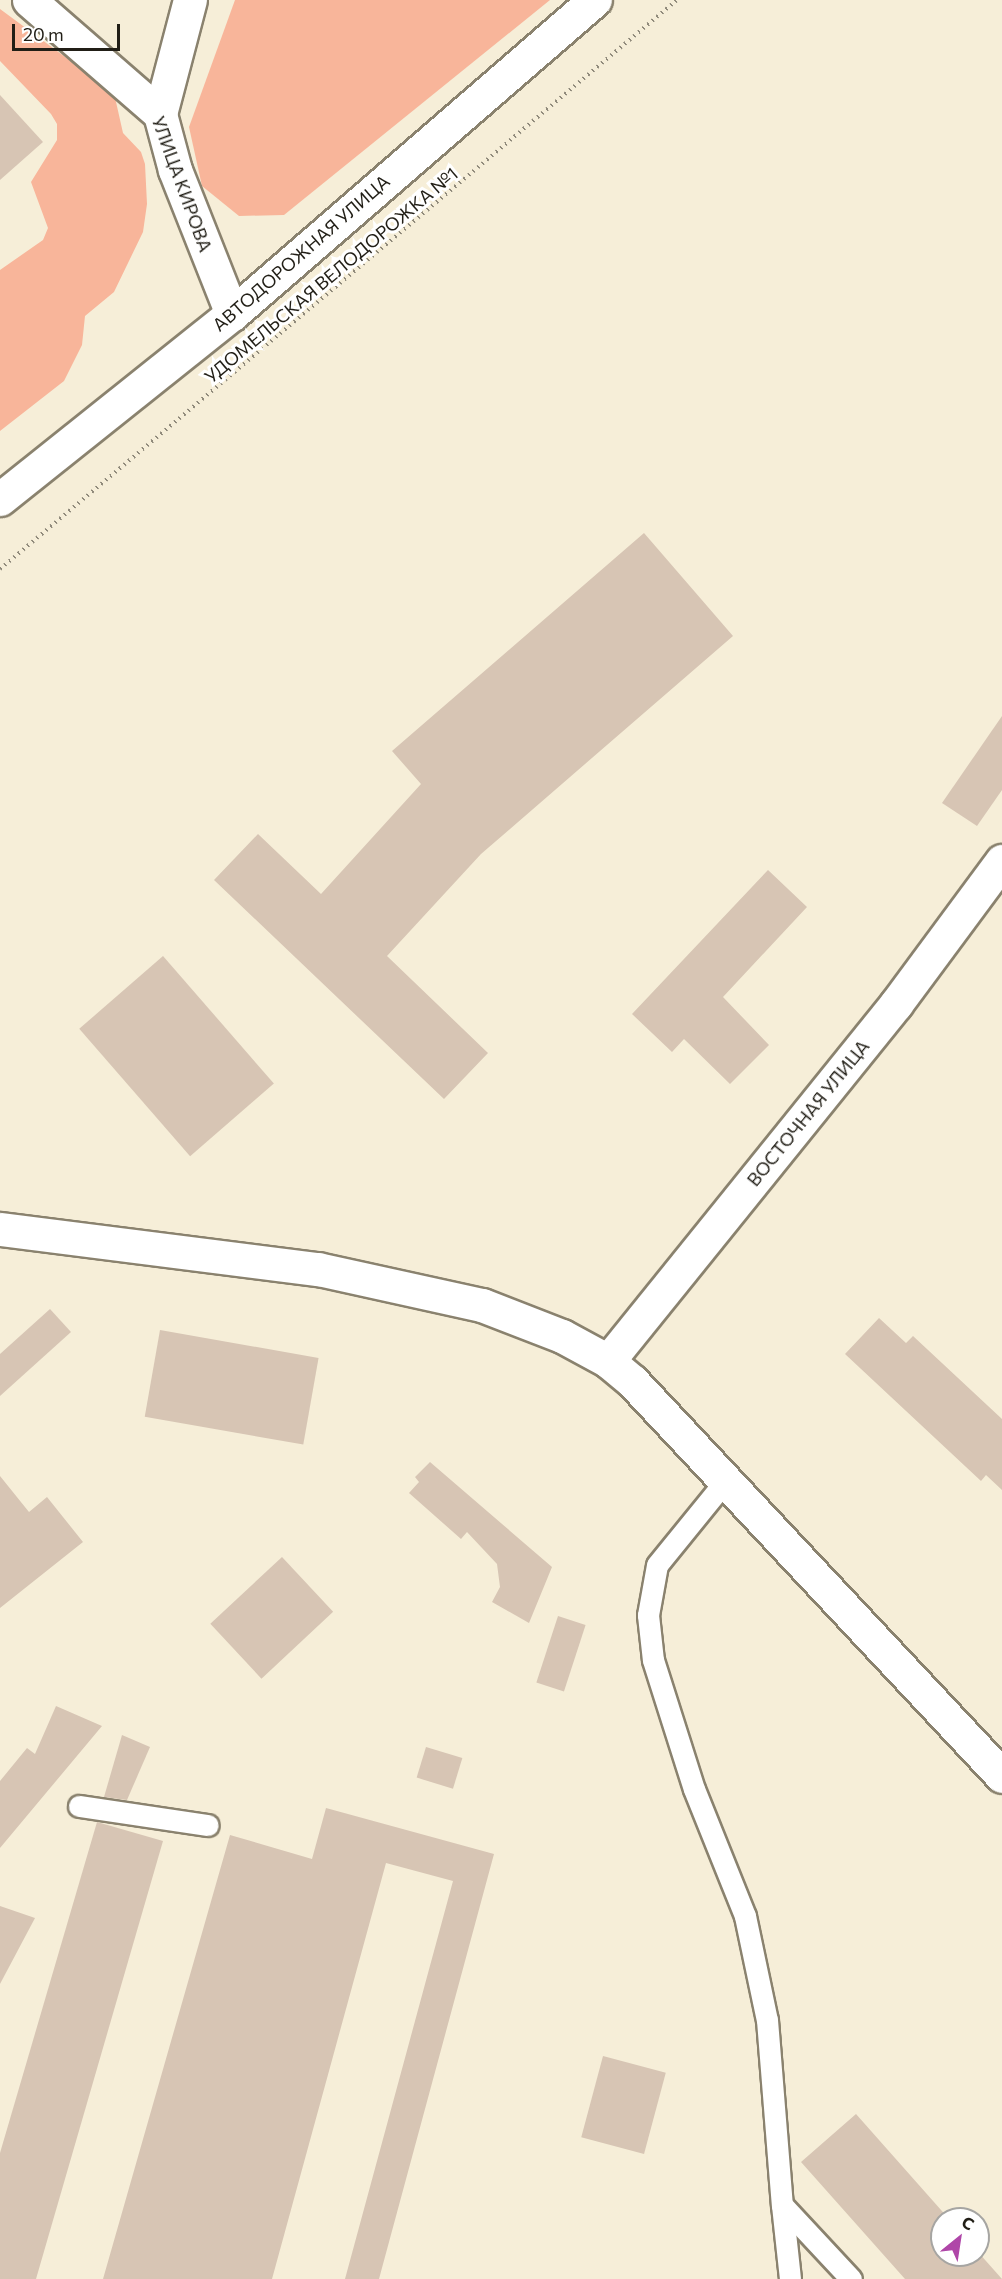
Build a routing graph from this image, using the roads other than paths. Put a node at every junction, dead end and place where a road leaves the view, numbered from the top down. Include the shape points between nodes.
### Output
1 (29, 0) edge
2 (190, 0) edge
3 (596, 0) edge
4 (160, 114) junction
5 (232, 314) junction
6 (0, 500) edge
7 (1002, 861) edge
8 (0, 1229) edge
9 (608, 1361) junction
10 (726, 1480) junction
11 (1002, 1776) edge
12 (79, 1806) dead end
13 (208, 1825) dead end
14 (782, 2205) junction
15 (790, 2279) edge
16 (851, 2279) edge

1 - 4 street, УЛИЦА КИРОВА
2 - 4 street
3 - 5 street, АВТОДОРОЖНАЯ УЛИЦА
4 - 5 street, УЛИЦА КИРОВА via 175,170
5 - 6 street, АВТОДОРОЖНАЯ УЛИЦА
7 - 9 street, ВОСТОЧНАЯ УЛИЦА via 896,1004
8 - 9 street via 318,1269 482,1305 562,1336
9 - 10 street
10 - 11 street
10 - 14 lane via 657,1565 648,1615 653,1660 691,1778 745,1916 766,2020
12 - 13 lane
14 - 15 lane
14 - 16 lane

